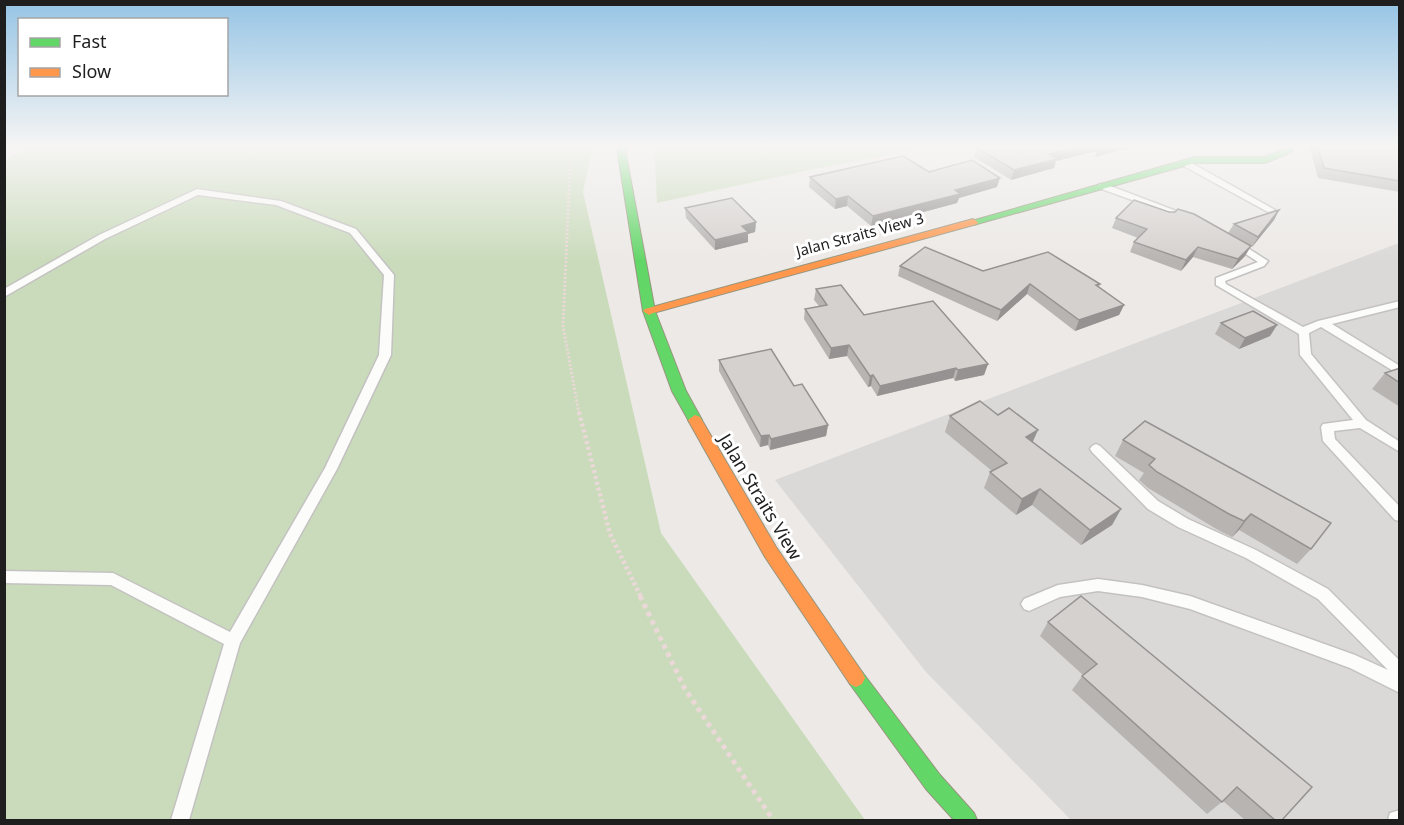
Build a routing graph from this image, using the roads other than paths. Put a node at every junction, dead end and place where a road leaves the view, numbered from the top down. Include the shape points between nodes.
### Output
1 (627, 184) edge
2 (1111, 184) edge
3 (1223, 184) edge
4 (1102, 186) junction
5 (1271, 210) edge
6 (1194, 220) edge
7 (1222, 236) edge
8 (4, 294) edge
9 (1400, 304) edge
10 (649, 311) junction
11 (1322, 323) junction
12 (1304, 332) junction
13 (1400, 371) edge
14 (1362, 423) junction
15 (1400, 448) edge
16 (1096, 449) dead end
17 (1400, 516) edge
18 (4, 577) edge
19 (1029, 604) dead end
20 (233, 641) junction
21 (1400, 672) edge
22 (1400, 685) edge
23 (180, 820) edge
24 (967, 820) edge

1 - 10 street, Jalan Straits View
2 - 4 street, Jalan Straits View 3
3 - 5 lane
4 - 6 lane
4 - 10 street, Jalan Straits View 3
7 - 12 lane via 1263,261 1220,280 1221,285
8 - 20 lane via 102,237 197,192 278,203 353,231 389,275 385,355 331,469
9 - 11 lane
10 - 24 street, Jalan Straits View via 679,391 732,491 812,618 933,782
11 - 12 lane
11 - 13 lane
12 - 14 lane via 1306,355
14 - 15 lane
14 - 17 lane via 1327,427 1329,441
16 - 21 lane via 1153,506 1323,594
18 - 20 lane via 113,579
19 - 22 lane via 1058,591 1098,585 1142,591 1190,603 1344,658
20 - 23 lane

